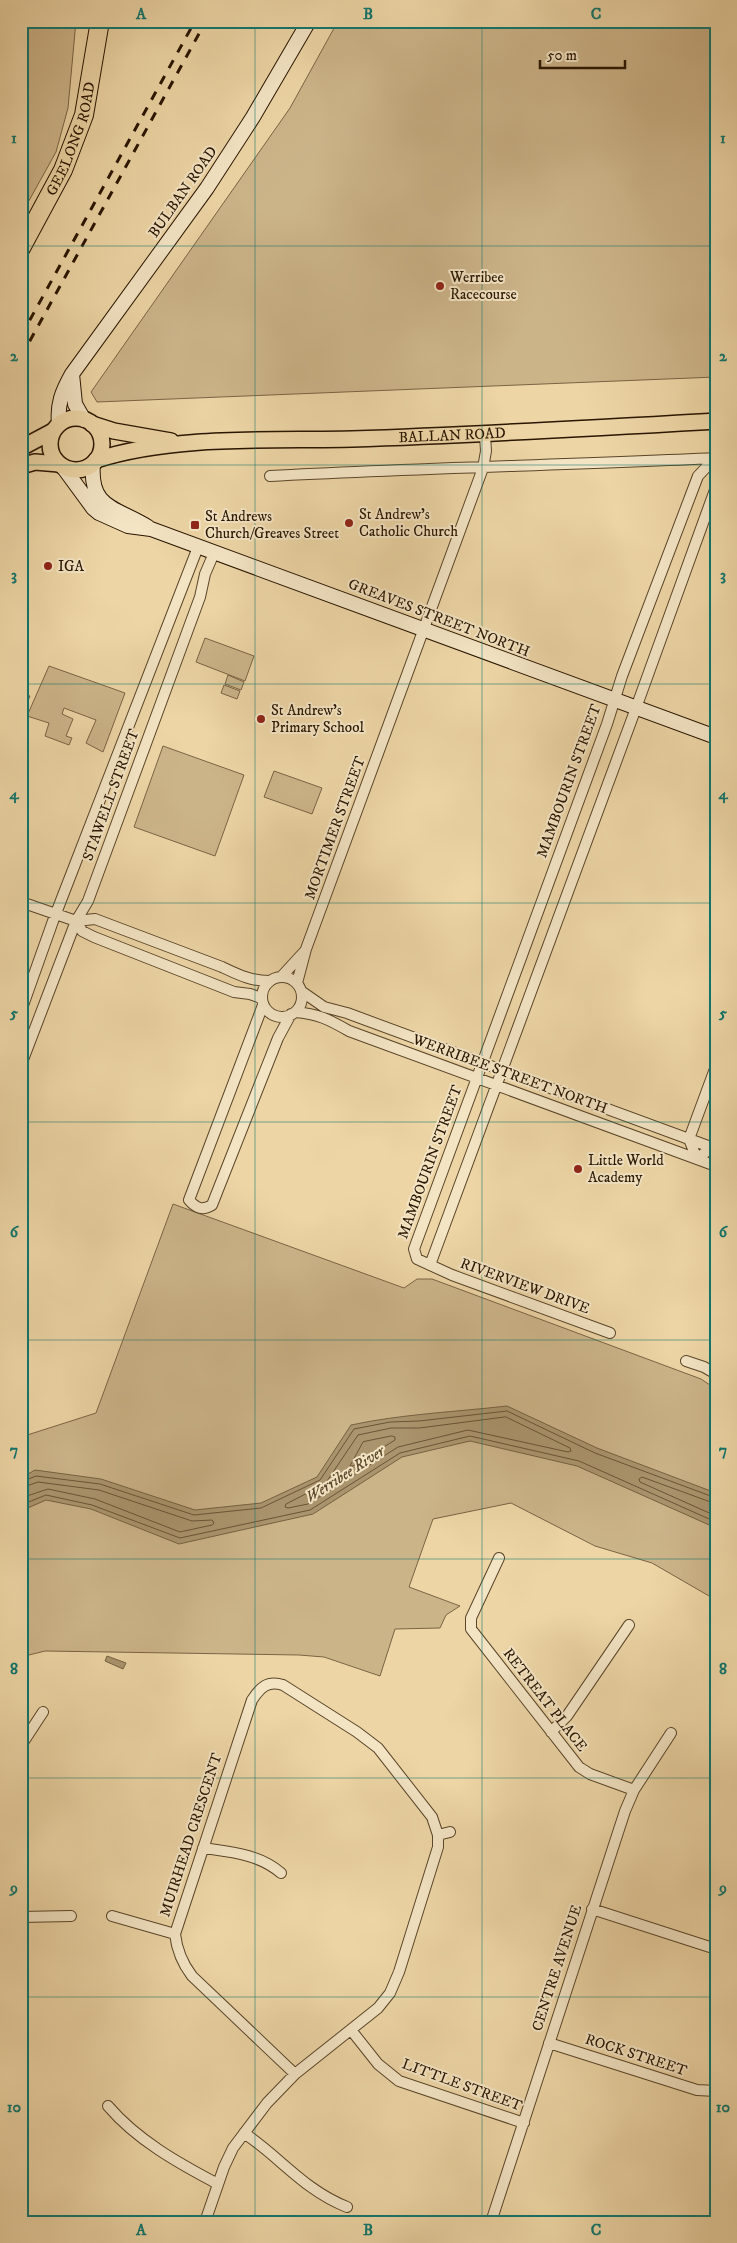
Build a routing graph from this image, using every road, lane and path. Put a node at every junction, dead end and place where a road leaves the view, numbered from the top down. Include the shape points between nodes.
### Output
1 (100, 21) edge
2 (309, 21) edge
3 (21, 248) edge
4 (72, 374) junction
5 (716, 421) edge
6 (88, 422) junction
7 (56, 427) junction
8 (485, 434) junction
9 (187, 443) junction
10 (21, 448) edge
11 (716, 458) edge
12 (94, 462) junction
13 (61, 465) junction
14 (21, 466) edge
15 (483, 468) junction
16 (270, 476) dead end
17 (716, 487) edge
18 (151, 529) junction
19 (198, 547) junction
20 (214, 553) junction
21 (425, 630) junction
22 (614, 700) junction
23 (636, 708) junction
24 (716, 737) edge
25 (21, 902) edge
26 (56, 915) junction
27 (76, 921) junction
28 (306, 949) junction
29 (282, 976) junction
30 (269, 980) junction
31 (299, 987) junction
32 (262, 1002) junction
33 (21, 1012) edge
34 (293, 1013) junction
35 (25, 1043) edge
36 (481, 1062) junction
37 (21, 1065) edge
38 (716, 1066) edge
39 (502, 1070) junction
40 (476, 1078) junction
41 (497, 1086) junction
42 (689, 1139) junction
43 (715, 1145) edge
44 (697, 1159) junction
45 (716, 1166) edge
46 (430, 1265) junction
47 (610, 1333) dead end
48 (686, 1361) dead end
49 (716, 1374) edge
50 (500, 1558) dead end
51 (630, 1625) dead end
52 (43, 1712) dead end
53 (551, 1732) junction
54 (671, 1733) dead end
55 (21, 1748) edge
56 (634, 1790) junction
57 (450, 1832) dead end
58 (438, 1835) junction
59 (203, 1848) junction
60 (281, 1873) dead end
61 (592, 1909) junction
62 (71, 1916) dead end
63 (112, 1916) dead end
64 (21, 1917) edge
65 (175, 1934) junction
66 (716, 1950) edge
67 (352, 2030) junction
68 (548, 2043) junction
69 (295, 2074) junction
70 (716, 2091) edge
71 (108, 2106) dead end
72 (524, 2123) junction
73 (244, 2133) junction
74 (218, 2184) junction
75 (348, 2207) dead end
76 (205, 2222) edge
77 (491, 2222) edge

1 - 3 highway, GEELONG ROAD via 84,115 63,170
2 - 4 street, BULBAN ROAD via 207,188
4 - 6 street via 75,404
4 - 7 street, BULBAN ROAD via 62,391
5 - 8 main road, BALLAN ROAD
6 - 7 main road via 68,419
6 - 9 main road, BALLAN ROAD via 114,431
6 - 12 main road via 100,436 101,444
7 - 10 main road
7 - 13 main road via 50,448
8 - 9 main road, BALLAN ROAD
8 - 15 street, MORTIMER STREET
9 - 12 main road, BALLAN ROAD via 120,452
11 - 15 street
11 - 22 street, MAMBOURIN STREET via 698,476
12 - 13 main road via 80,470
12 - 18 street, GREAVES STREET NORTH via 91,480 98,496 106,505
13 - 14 main road via 35,462
13 - 18 street, GREAVES STREET NORTH via 99,513 128,526
15 - 16 street
15 - 21 street, MORTIMER STREET
17 - 23 street
18 - 19 street, GREAVES STREET NORTH
19 - 20 street, GREAVES STREET NORTH
19 - 26 street, STAWELL STREET
20 - 21 street, GREAVES STREET NORTH
20 - 27 street, STAWELL STREET via 91,892
21 - 22 street, GREAVES STREET NORTH
21 - 28 street, MORTIMER STREET
22 - 23 street, GREAVES STREET NORTH
22 - 36 street, MAMBOURIN STREET
23 - 24 street, GREAVES STREET NORTH
23 - 39 street
25 - 26 street
26 - 27 street
26 - 33 street, STAWELL STREET
27 - 30 street via 95,919 242,977
27 - 32 street via 82,931 94,937 234,992 250,994
27 - 35 street, STAWELL STREET
28 - 29 street, MORTIMER STREET
28 - 31 street, MORTIMER STREET
29 - 30 street
29 - 31 street
30 - 32 street via 264,985
31 - 34 street via 301,1003
31 - 36 street, WERRIBEE STREET NORTH via 324,1007 347,1012
32 - 34 street via 266,1010 278,1017
32 - 34 street via 189,1200 201,1209 212,1205 278,1038
34 - 40 street, WERRIBEE STREET NORTH via 324,1017 349,1031
35 - 37 street, STAWELL STREET
36 - 39 street, WERRIBEE STREET NORTH
36 - 40 street, MAMBOURIN STREET
38 - 42 street
39 - 41 street
39 - 42 street, WERRIBEE STREET NORTH
40 - 41 street, WERRIBEE STREET NORTH
40 - 46 street, MAMBOURIN STREET via 414,1249 417,1259
41 - 44 street, WERRIBEE STREET NORTH
41 - 46 street
42 - 43 street, WERRIBEE STREET NORTH
42 - 44 street
43 - 44 street
44 - 45 street, WERRIBEE STREET NORTH
46 - 47 street, RIVERVIEW DRIVE
48 - 49 street
50 - 53 street, RETREAT PLACE via 466,1630
51 - 53 street via 567,1716
52 - 55 street
53 - 56 street, RETREAT PLACE via 584,1771
54 - 56 street, CENTRE AVENUE
56 - 61 street, CENTRE AVENUE
57 - 58 street
58 - 59 street, MUIRHEAD CRESCENT via 432,1817 378,1748 283,1685 266,1685 252,1700
58 - 67 street via 435,1860 396,1983 378,2008
59 - 60 street via 258,1858
59 - 65 street, MUIRHEAD CRESCENT
61 - 66 street
61 - 68 street, CENTRE AVENUE
62 - 64 street
63 - 65 street
65 - 69 street, MUIRHEAD CRESCENT via 182,1962 192,1976
67 - 69 street
67 - 72 street, LITTLE STREET via 378,2064 399,2080
68 - 70 street, ROCK STREET via 698,2090
68 - 72 street, CENTRE AVENUE
69 - 73 street via 266,2103
71 - 74 street via 143,2140
72 - 77 street, CENTRE AVENUE
73 - 74 street via 233,2148
73 - 75 street via 313,2190
74 - 76 street

